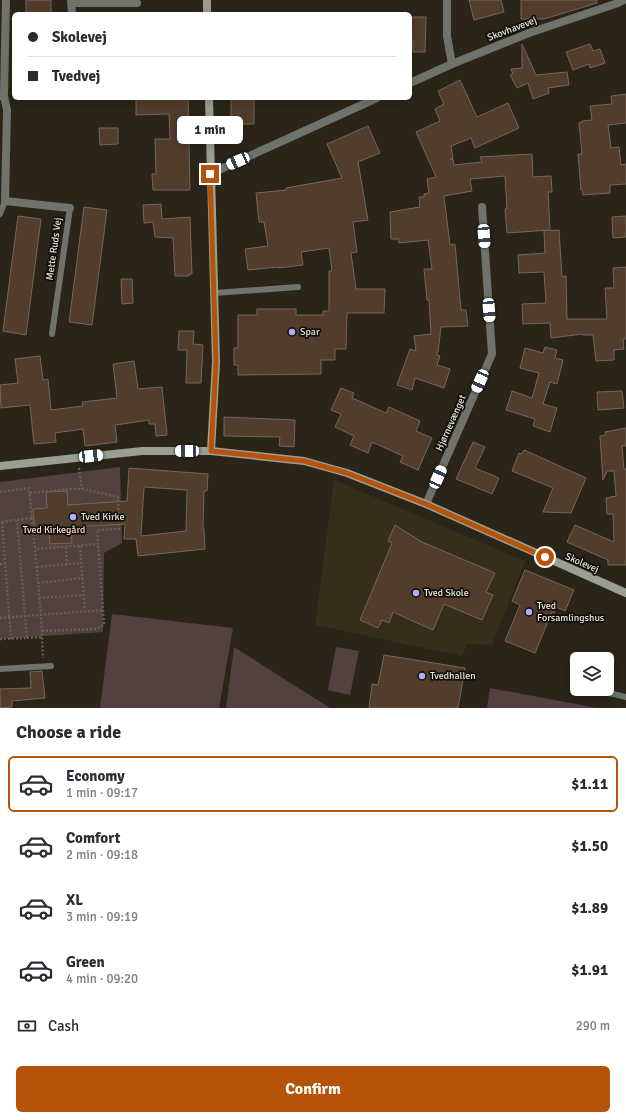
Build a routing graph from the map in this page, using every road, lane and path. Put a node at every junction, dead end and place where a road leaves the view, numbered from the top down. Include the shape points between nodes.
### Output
1 (6, 0) edge
2 (207, 0) edge
3 (447, 0) edge
4 (624, 0) edge
5 (72, 2) edge
6 (137, 3) dead end
7 (208, 12) edge
8 (452, 64) junction
9 (412, 82) edge
10 (2, 96) edge
11 (209, 100) edge
12 (373, 100) edge
13 (210, 174) junction
14 (5, 201) junction
15 (482, 207) dead end
16 (70, 208) joint
17 (0, 214) edge
18 (298, 287) dead end
19 (214, 294) junction
20 (52, 334) dead end
21 (211, 451) junction
22 (78, 458) junction
23 (0, 466) edge
24 (82, 489) junction
25 (0, 492) edge
26 (30, 493) junction
27 (426, 504) junction
28 (32, 518) junction
29 (17, 520) junction
30 (1, 522) edge
31 (98, 544) junction
32 (80, 546) junction
33 (66, 547) junction
34 (35, 549) junction
35 (81, 563) junction
36 (0, 564) edge
37 (5, 564) junction
38 (68, 564) junction
39 (36, 567) junction
40 (82, 578) junction
41 (38, 582) junction
42 (626, 592) edge
43 (84, 595) junction
44 (39, 598) junction
45 (103, 610) junction
46 (86, 612) junction
47 (41, 614) junction
48 (25, 616) junction
49 (10, 617) junction
50 (0, 618) edge
51 (42, 631) junction
52 (27, 638) junction
53 (42, 638) junction
54 (0, 639) edge
55 (12, 639) junction
56 (44, 666) junction
57 (52, 666) dead end
58 (0, 669) edge
59 (614, 694) edge
60 (626, 697) edge

1 - 10 street
2 - 7 street
3 - 8 street via 447,36
4 - 8 street, Skovhavevej via 529,33
5 - 6 street
8 - 9 street, Skovhavevej
10 - 14 street via 7,110
11 - 13 street
12 - 13 street
13 - 19 street
14 - 16 street, Mette Ruds Vej
14 - 17 lane
15 - 27 street, Hjørnevænget via 492,354
16 - 20 lane, Mette Ruds Vej
18 - 19 lane
19 - 21 street via 216,362
21 - 22 street, Skolevej via 142,451
21 - 27 street, Skolevej via 304,461 347,473
22 - 23 street, Skolevej
22 - 24 path
24 - 26 path
24 - 31 path via 118,497 119,529 97,530
25 - 26 path via 29,488
26 - 28 path
27 - 42 street, Skolevej
28 - 29 path
28 - 34 path
29 - 30 path
29 - 48 path
30 - 37 path
31 - 32 path
31 - 45 path
32 - 33 path
32 - 35 path
33 - 34 path
33 - 38 path
34 - 39 path
35 - 38 path
35 - 40 path
36 - 37 path
37 - 49 path
38 - 39 path
39 - 41 path
40 - 41 path
40 - 43 path
41 - 44 path
43 - 44 path
43 - 46 path
44 - 47 path
45 - 46 path
45 - 51 path via 104,625 96,629
46 - 47 path
47 - 48 path
47 - 51 path
48 - 49 path
48 - 52 path
49 - 50 path
49 - 55 path
51 - 53 path
52 - 53 path
52 - 55 path
53 - 56 path
54 - 55 path
56 - 57 lane
56 - 58 lane
59 - 60 lane

